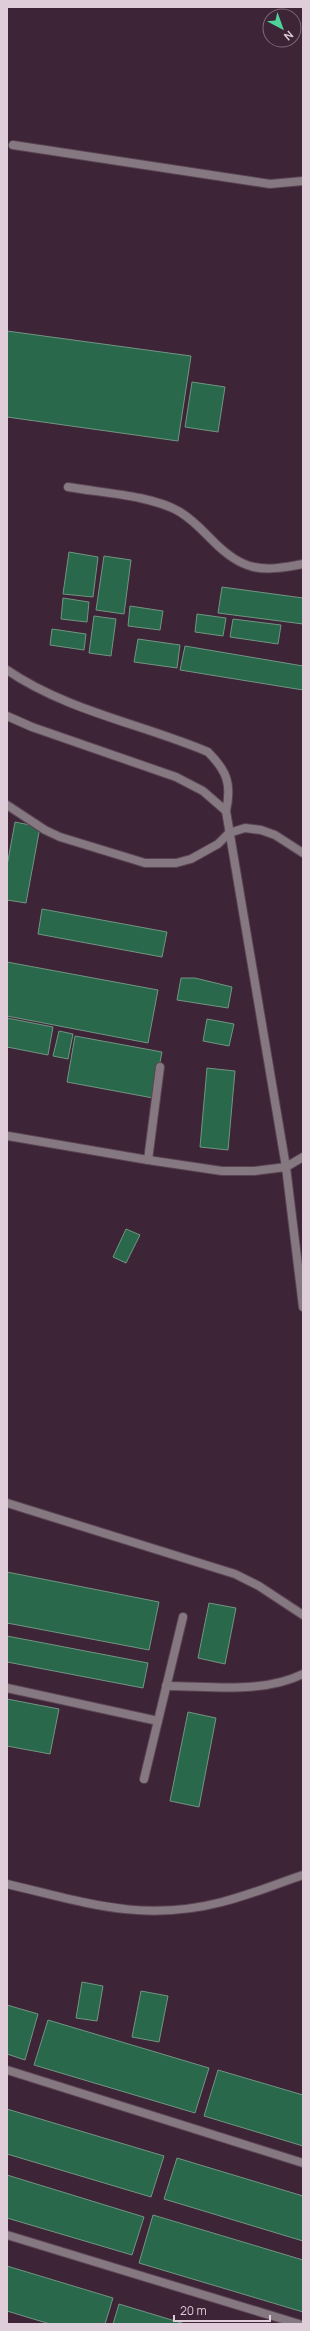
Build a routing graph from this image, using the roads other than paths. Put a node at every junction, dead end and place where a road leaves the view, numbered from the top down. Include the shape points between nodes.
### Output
1 (13, 145) dead end
2 (303, 181) edge
3 (68, 487) dead end
4 (303, 564) edge
5 (7, 670) edge
6 (7, 716) edge
7 (7, 805) edge
8 (226, 811) junction
9 (229, 833) junction
10 (303, 852) edge
11 (160, 1067) dead end
12 (8, 1136) edge
13 (303, 1157) edge
14 (148, 1160) junction
15 (286, 1167) junction
16 (303, 1307) edge
17 (7, 1503) edge
18 (303, 1615) edge
19 (183, 1617) dead end
20 (303, 1674) edge
21 (166, 1686) junction
22 (7, 1688) edge
23 (158, 1721) junction
24 (144, 1779) dead end
25 (303, 1875) edge
26 (7, 1884) edge
27 (7, 2070) edge
28 (303, 2163) edge
29 (7, 2235) edge
30 (299, 2324) edge

1 - 2 street via 270,184
3 - 4 street via 160,504 180,512 228,556 247,566 270,570
5 - 8 street via 72,703 208,752 220,764 227,778 229,795
6 - 8 street via 176,777 203,791
7 - 9 street via 60,837 160,864 191,859 218,844
8 - 9 street
9 - 10 street via 244,828 261,830 275,835
9 - 15 street
11 - 14 street
12 - 14 street
13 - 15 street
14 - 15 street via 222,1171
15 - 16 street
17 - 18 street via 235,1574 259,1586
19 - 21 street
20 - 21 street via 278,1684 262,1686
21 - 23 street
22 - 23 street
23 - 24 street
25 - 26 street via 223,1902 154,1912 119,1910 85,1904
27 - 28 street
29 - 30 street

